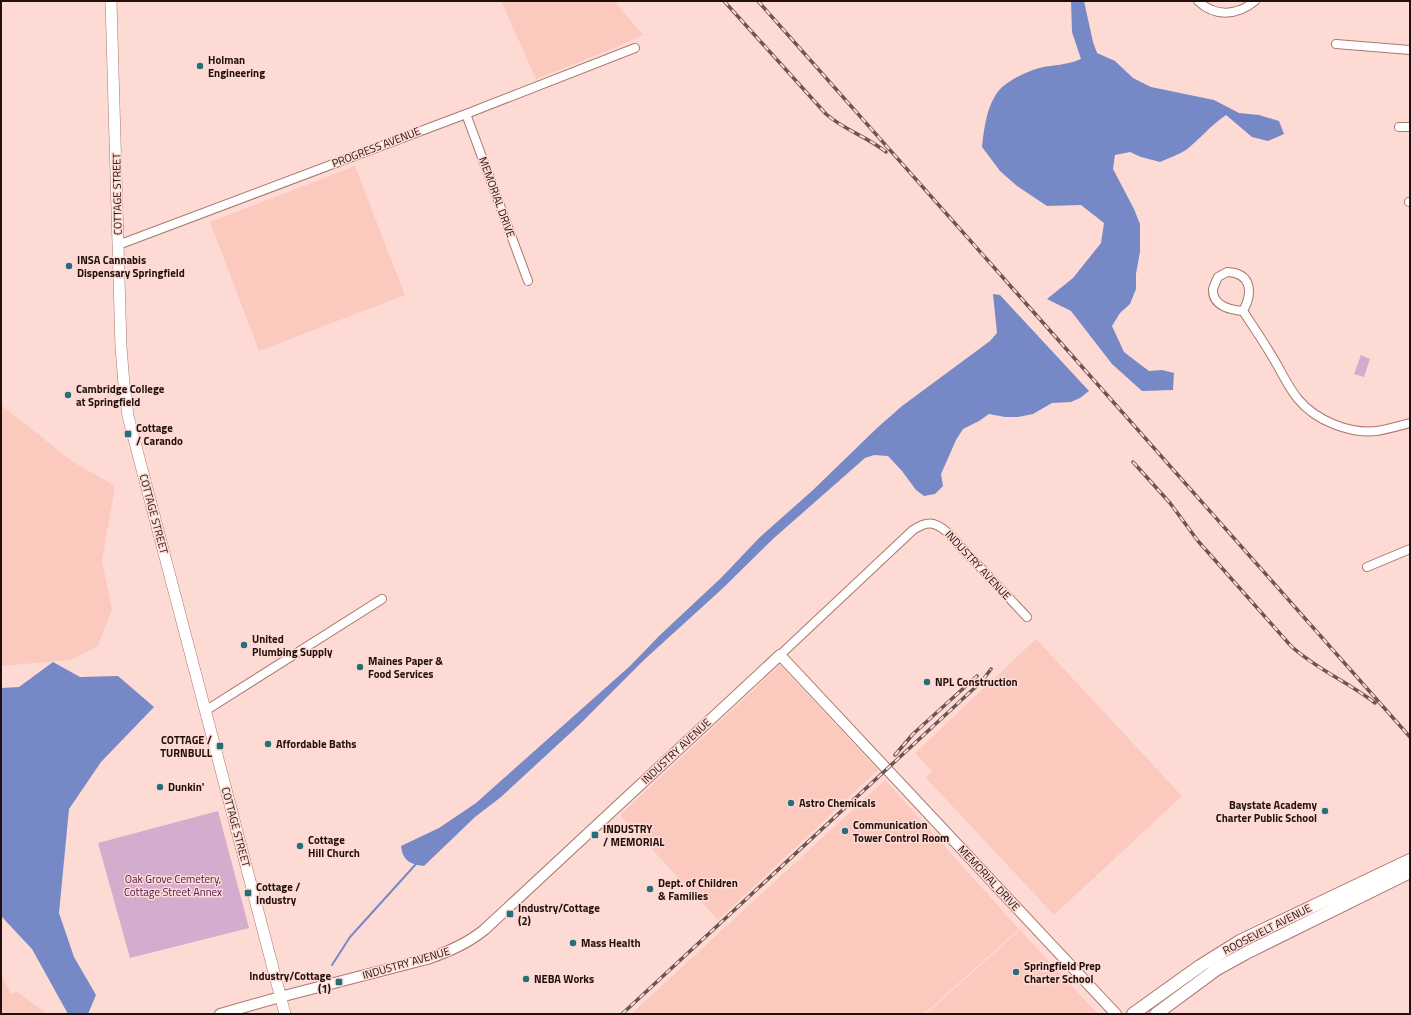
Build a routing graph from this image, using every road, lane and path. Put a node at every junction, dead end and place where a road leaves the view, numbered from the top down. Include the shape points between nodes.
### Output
1 (112, 1) edge
2 (1198, 1) edge
3 (1255, 1) edge
4 (1336, 44) dead end
5 (635, 48) dead end
6 (1410, 50) edge
7 (466, 114) junction
8 (1399, 127) dead end
9 (1410, 127) edge
10 (118, 245) junction
11 (528, 281) dead end
12 (1243, 311) junction
13 (1410, 423) edge
14 (1410, 548) edge
15 (1367, 567) dead end
16 (382, 599) dead end
17 (1027, 617) dead end
18 (780, 655) junction
19 (205, 711) junction
20 (1410, 860) edge
21 (1410, 872) edge
22 (280, 997) junction
23 (220, 1014) edge
24 (285, 1014) edge
25 (1116, 1014) edge
26 (1133, 1014) edge
27 (1156, 1014) edge

1 - 10 main road, COTTAGE STREET
2 - 3 street via 1210,10 1224,12 1243,8
4 - 6 street
5 - 7 street, PROGRESS AVENUE
7 - 10 street, PROGRESS AVENUE
7 - 11 street, MEMORIAL DRIVE
8 - 9 street
10 - 19 main road, COTTAGE STREET via 121,348 128,416
12 - 12 street via 1223,307 1215,298 1213,289 1222,274 1234,272 1247,282 1250,293
12 - 13 street via 1276,362 1286,383 1299,400 1324,420 1338,426 1376,431
14 - 15 street
16 - 19 street
17 - 18 street, INDUSTRY AVENUE via 947,532 934,523 927,524 912,530
18 - 22 street, INDUSTRY AVENUE via 480,934 451,951 427,959
18 - 25 street, MEMORIAL DRIVE
19 - 22 main road, COTTAGE STREET
20 - 26 main road, ROOSEVELT AVENUE via 1240,941
21 - 27 main road, ROOSEVELT AVENUE via 1246,953 1211,974
22 - 23 street, INDUSTRY AVENUE
22 - 24 main road, COTTAGE STREET

